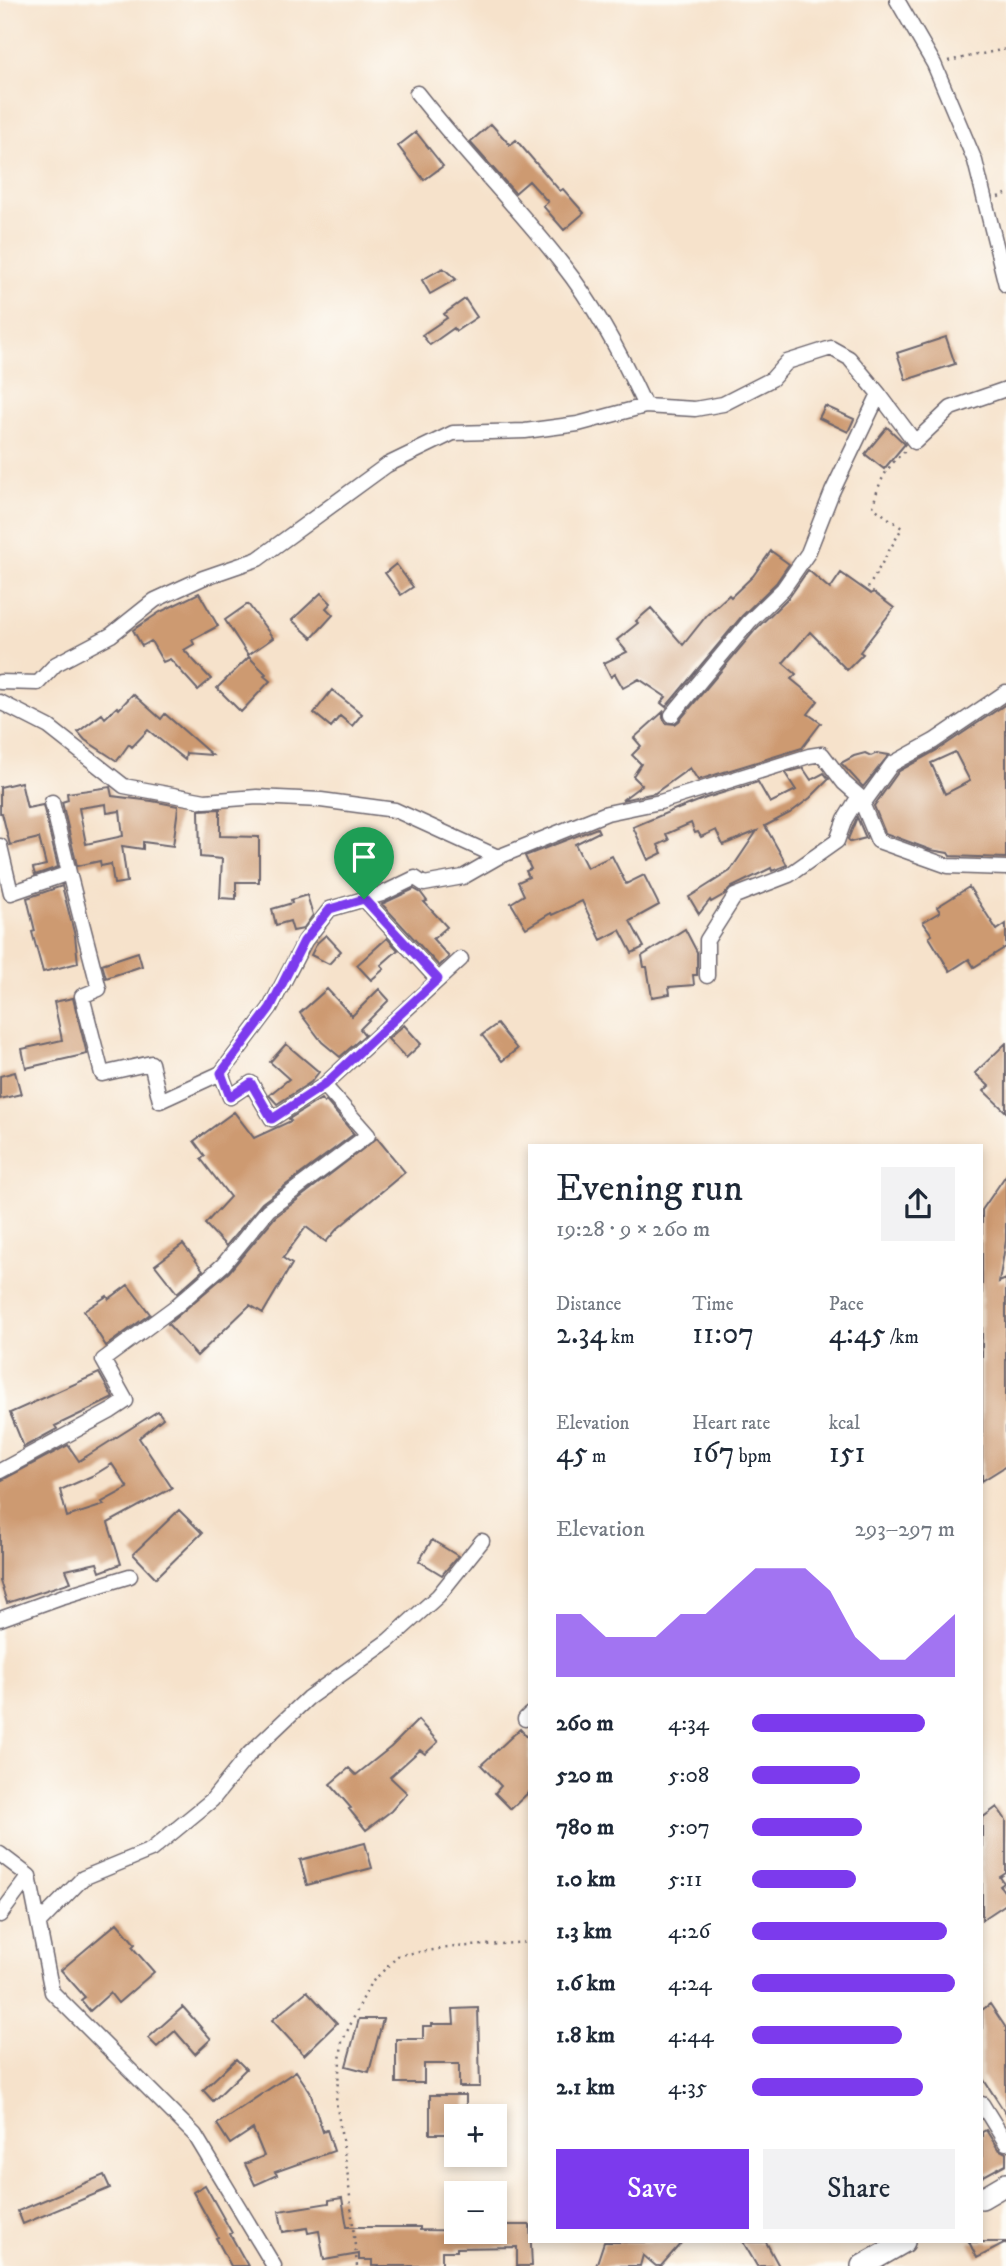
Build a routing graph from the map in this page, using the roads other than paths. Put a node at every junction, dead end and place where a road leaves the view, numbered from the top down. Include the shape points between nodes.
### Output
1 (897, 0) edge
2 (417, 93) dead end
3 (1006, 285) edge
4 (1006, 389) edge
5 (879, 394) junction
6 (645, 406) junction
7 (0, 682) edge
8 (1006, 692) edge
9 (0, 702) edge
10 (672, 715) dead end
11 (861, 800) junction
12 (52, 802) dead end
13 (0, 846) edge
14 (498, 858) junction
15 (1006, 868) edge
16 (69, 873) junction
17 (364, 899) junction
18 (461, 959) dead end
19 (707, 976) dead end
20 (438, 979) junction
21 (221, 1073) junction
22 (324, 1085) junction
23 (0, 1471) edge
24 (482, 1541) dead end
25 (130, 1576) dead end
26 (0, 1619) edge
27 (0, 1854) edge
28 (29, 1876) junction
29 (0, 1915) edge
30 (39, 1923) junction
31 (983, 2106) edge
32 (1006, 2143) edge
33 (1006, 2184) edge
34 (983, 2197) edge
35 (902, 2243) edge
36 (274, 2266) edge
37 (862, 2266) edge

1 - 3 street via 934,64 975,161
2 - 6 street via 564,266 600,317
4 - 5 street via 951,408 915,442
5 - 6 street via 849,358 831,348 787,362 772,379 723,404 695,409
5 - 10 street via 808,553 783,589 749,622
6 - 7 street via 578,424 453,433 387,465 258,559 155,600 111,635 56,664 38,683
8 - 11 street via 892,764
9 - 14 street via 49,727 124,786 205,801 257,797 321,800 395,810
11 - 14 street via 822,754 809,755 660,802 607,813
11 - 15 street via 878,841 948,866
11 - 19 street via 845,819 837,841 789,875 736,897 706,940
12 - 16 street
13 - 16 street via 11,893
14 - 17 street via 463,877 424,884 415,878
16 - 21 street via 99,989 82,996 102,1074 151,1063 160,1101
17 - 20 street
17 - 21 street via 330,909 304,941 270,1008
18 - 20 street
20 - 22 street
21 - 22 street via 230,1097 251,1083 272,1119
22 - 23 street via 368,1135 268,1210 223,1265 103,1360 126,1401
24 - 30 street via 438,1596 388,1641 308,1698 249,1754 212,1800 150,1850 83,1878
25 - 26 street
27 - 28 street
28 - 29 street
28 - 30 street
30 - 36 street via 52,1992 195,2135
31 - 32 street
33 - 34 main road
35 - 37 main road

